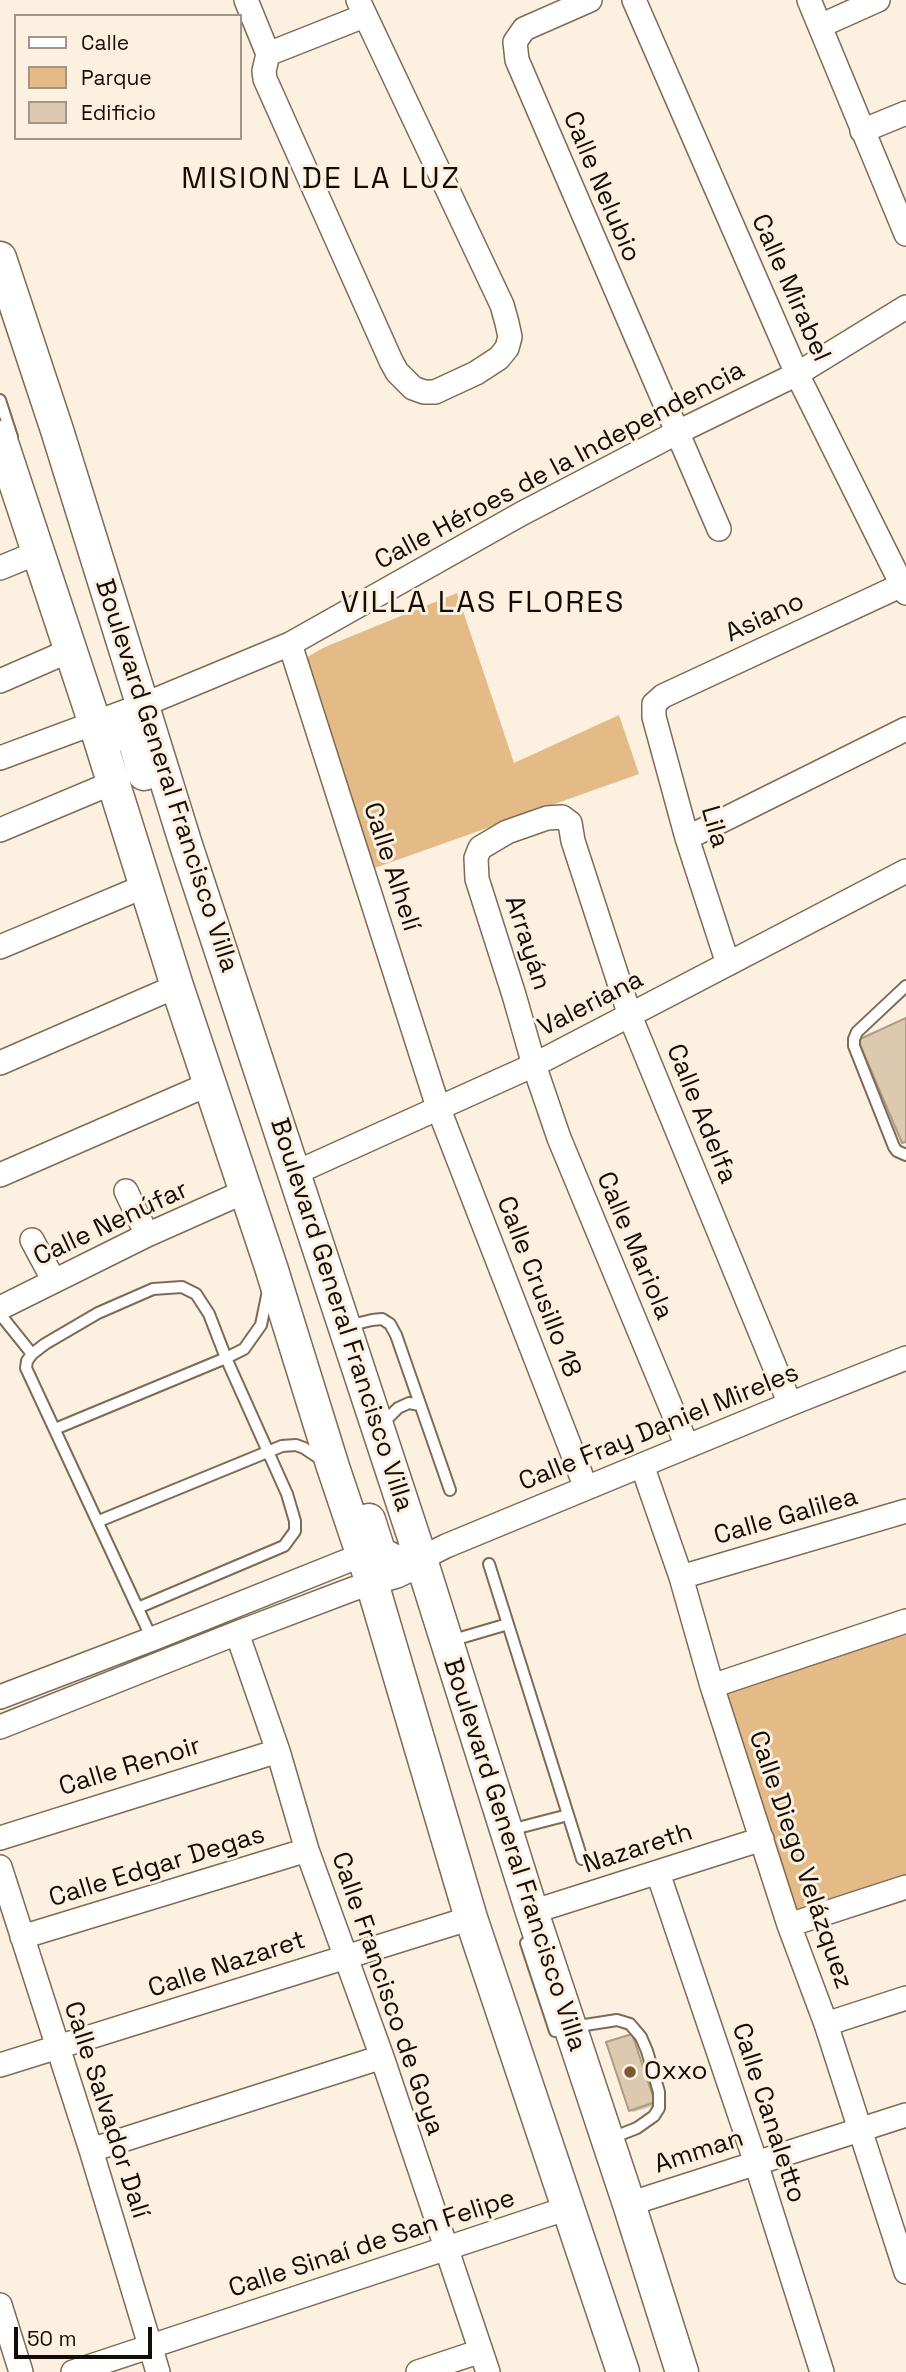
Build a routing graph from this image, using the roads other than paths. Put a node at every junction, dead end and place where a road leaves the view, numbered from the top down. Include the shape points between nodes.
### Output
1 (246, 0) edge
2 (590, 0) edge
3 (634, 0) edge
4 (809, 0) edge
5 (878, 0) edge
6 (361, 8) edge
7 (820, 26) junction
8 (268, 54) junction
9 (906, 113) edge
10 (862, 131) junction
11 (906, 233) edge
12 (0, 258) edge
13 (0, 296) edge
14 (906, 307) edge
15 (8, 321) dead end
16 (797, 374) junction
17 (0, 400) edge
18 (676, 433) junction
19 (1, 445) edge
20 (719, 530) dead end
21 (39, 552) junction
22 (0, 568) edge
23 (904, 589) edge
24 (290, 644) junction
25 (71, 650) junction
26 (0, 681) edge
27 (653, 704) joint
28 (117, 712) junction
29 (906, 729) edge
30 (0, 758) edge
31 (112, 783) junction
32 (154, 789) dead end
33 (0, 830) edge
34 (687, 838) junction
35 (186, 845) junction
36 (906, 871) edge
37 (477, 878) joint
38 (145, 886) junction
39 (202, 930) dead end
40 (0, 947) edge
41 (728, 964) junction
42 (184, 983) junction
43 (906, 986) edge
44 (630, 1016) junction
45 (0, 1063) edge
46 (534, 1065) junction
47 (209, 1084) junction
48 (438, 1107) junction
49 (245, 1152) dead end
50 (906, 1155) edge
51 (295, 1173) junction
52 (0, 1175) edge
53 (126, 1191) dead end
54 (255, 1201) junction
55 (147, 1235) junction
56 (32, 1240) dead end
57 (271, 1267) junction
58 (54, 1281) junction
59 (0, 1308) edge
60 (0, 1314) edge
61 (346, 1327) junction
62 (32, 1354) junction
63 (906, 1358) edge
64 (226, 1359) junction
65 (304, 1361) junction
66 (790, 1404) junction
67 (421, 1405) junction
68 (379, 1428) junction
69 (55, 1429) junction
70 (687, 1446) junction
71 (267, 1451) junction
72 (642, 1465) junction
73 (333, 1467) junction
74 (586, 1488) junction
75 (450, 1490) dead end
76 (906, 1511) edge
77 (99, 1521) junction
78 (399, 1562) junction
79 (489, 1564) dead end
80 (681, 1577) junction
81 (139, 1607) junction
82 (906, 1621) edge
83 (508, 1624) junction
84 (237, 1633) junction
85 (152, 1639) junction
86 (446, 1643) junction
87 (712, 1686) junction
88 (0, 1697) edge
89 (0, 1727) edge
90 (278, 1751) junction
91 (451, 1809) dead end
92 (568, 1815) junction
93 (506, 1832) junction
94 (0, 1838) edge
95 (762, 1839) junction
96 (307, 1850) junction
97 (582, 1859) dead end
98 (0, 1867) edge
99 (657, 1873) junction
100 (906, 1886) edge
101 (471, 1918) junction
102 (527, 1922) junction
103 (789, 1925) junction
104 (22, 1937) junction
105 (346, 1957) junction
106 (906, 1998) edge
107 (826, 2024) junction
108 (564, 2034) junction
109 (57, 2049) junction
110 (382, 2057) junction
111 (0, 2065) edge
112 (906, 2115) edge
113 (551, 2121) dead end
114 (861, 2129) junction
115 (607, 2139) junction
116 (91, 2150) junction
117 (756, 2163) junction
118 (629, 2204) junction
119 (568, 2208) junction
120 (900, 2235) edge
121 (445, 2249) junction
122 (906, 2272) edge
123 (0, 2305) edge
124 (151, 2347) junction
125 (484, 2361) edge
126 (21, 2372) edge
127 (73, 2372) edge
128 (158, 2372) edge
129 (418, 2372) edge
130 (623, 2372) edge
131 (634, 2372) edge
132 (682, 2372) edge
133 (822, 2372) edge

1 - 8 street
2 - 18 street, Calle Nelubio via 524,29 514,50
3 - 16 street, Calle Mirabel
4 - 7 street
5 - 7 street
6 - 8 street
6 - 8 street via 502,305 510,337 507,348 476,373 435,392 424,392 412,388 397,372 265,79
7 - 10 street
9 - 10 street
10 - 11 street
12 - 28 main road, Boulevard General Francisco Villa via 57,430
13 - 15 lane
14 - 16 street, Calle Héroes de la Independencia
16 - 18 street, Calle Héroes de la Independencia
16 - 23 street, Calle Mirabel
17 - 28 lane
18 - 20 street, Calle Nelubio
18 - 24 street, Calle Héroes de la Independencia
19 - 21 main road, Boulevard General Francisco Villa
21 - 22 street
21 - 25 main road, Boulevard General Francisco Villa
23 - 27 street, Asiano
24 - 28 street, Calle Héroes de la Independencia
24 - 48 street, Calle Alhelí
25 - 26 street
25 - 28 main road, Boulevard General Francisco Villa
27 - 34 street, Lila
28 - 30 street, Calle Héroes de la Independencia
28 - 31 main road, Boulevard General Francisco Villa
28 - 32 lane
28 - 35 main road, Boulevard General Francisco Villa
28 - 35 main road via 122,730 135,743 155,811 165,829
28 - 42 lane
29 - 34 street
31 - 33 street
31 - 38 main road, Boulevard General Francisco Villa
34 - 41 street, Lila
35 - 51 main road, Boulevard General Francisco Villa
36 - 41 street, Valeriana
37 - 44 street, Calle Adelfa via 480,848 507,832 547,818 562,817 570,823
37 - 46 street, Arrayán
38 - 40 street
38 - 42 main road, Boulevard General Francisco Villa
39 - 78 lane via 286,1176
41 - 44 street, Valeriana
42 - 45 street
42 - 47 main road, Boulevard General Francisco Villa
42 - 49 lane
43 - 50 lane via 857,1032 854,1046 894,1147
44 - 46 street, Valeriana
44 - 66 street, Calle Adelfa
46 - 48 street, Valeriana
46 - 70 street, Calle Mariola via 559,1138
47 - 52 street
47 - 54 main road, Boulevard General Francisco Villa
48 - 51 street, Valeriana
48 - 74 street, Calle Crusillo 18
51 - 61 main road, Boulevard General Francisco Villa
53 - 55 street
54 - 55 street, Calle Nenúfar
54 - 57 main road, Boulevard General Francisco Villa
54 - 65 lane
55 - 58 street, Calle Nenúfar
56 - 58 street
57 - 64 lane via 261,1325 244,1349
57 - 65 main road, Boulevard General Francisco Villa
58 - 59 street, Calle Nenúfar
60 - 62 lane
61 - 67 lane via 382,1319 390,1324
61 - 68 main road, Boulevard General Francisco Villa
62 - 64 lane via 98,1313 153,1289 182,1287 190,1289 209,1314
62 - 69 lane via 27,1361 29,1375
63 - 66 street, Calle Fray Daniel Mireles
64 - 69 lane
64 - 71 lane
65 - 73 main road, Boulevard General Francisco Villa
65 - 78 main road via 320,1382
66 - 70 street, Calle Fray Daniel Mireles
67 - 68 lane via 398,1408
67 - 75 lane
68 - 78 main road, Boulevard General Francisco Villa
69 - 77 lane
70 - 72 street, Calle Fray Daniel Mireles
71 - 73 lane via 296,1445
71 - 77 lane
71 - 81 lane via 295,1521 290,1540
72 - 74 street, Calle Fray Daniel Mireles
72 - 80 street, Calle Diego Velázquez
73 - 78 main road, Boulevard General Francisco Villa
74 - 78 street, Calle Fray Daniel Mireles
76 - 80 street, Calle Galilea
77 - 81 lane
78 - 84 street, Calle Fray Daniel Mireles
78 - 85 street, Calle Fray Daniel Mireles
78 - 86 main road, Boulevard General Francisco Villa
78 - 91 lane
78 - 101 main road, Boulevard General Francisco Villa
79 - 83 lane
80 - 87 street, Calle Diego Velázquez
81 - 85 lane
82 - 87 street
83 - 86 lane
83 - 92 lane
84 - 89 street, Calle Fray Daniel Mireles
84 - 90 street, Calle Francisco de Goya
85 - 88 street, Calle Fray Daniel Mireles
86 - 93 main road, Boulevard General Francisco Villa
87 - 95 street, Calle Diego Velázquez
90 - 94 street, Calle Renoir
90 - 96 street, Calle Francisco de Goya
92 - 93 lane
92 - 97 lane
93 - 102 main road, Boulevard General Francisco Villa
95 - 99 street, Nazareth
95 - 103 street, Calle Diego Velázquez
96 - 104 street, Calle Edgar Degas
96 - 105 street, Calle Francisco de Goya
98 - 104 street, Calle Salvador Dalí
99 - 102 street, Nazareth
99 - 117 street, Calle Canaletto
100 - 103 street
101 - 105 street, Calle Nazaret
101 - 119 main road, Boulevard General Francisco Villa
102 - 108 main road, Boulevard General Francisco Villa
103 - 107 street, Calle Diego Velázquez
104 - 109 street, Calle Salvador Dalí
105 - 109 street, Calle Nazaret
105 - 110 street, Calle Francisco de Goya
106 - 107 street
107 - 114 street, Calle Diego Velázquez
108 - 115 main road, Boulevard General Francisco Villa
108 - 115 lane via 617,2020 636,2029 647,2052 660,2092 659,2108 637,2129
109 - 111 street, Calle Nazaret
109 - 116 street, Calle Salvador Dalí
110 - 116 street
110 - 121 street, Calle Francisco de Goya
112 - 114 street, Amman
113 - 131 lane
114 - 117 street, Amman
114 - 120 street, Calle Diego Velázquez
115 - 118 main road, Boulevard General Francisco Villa
116 - 124 street, Calle Salvador Dalí
117 - 118 street, Amman
117 - 133 street, Calle Canaletto
118 - 132 main road, Boulevard General Francisco Villa
119 - 121 street, Calle Sinaí de San Felipe
119 - 130 main road, Boulevard General Francisco Villa
120 - 122 street, Calle Diego Velázquez
121 - 124 street, Calle Sinaí de San Felipe
121 - 125 street, Calle Francisco de Goya
123 - 126 street
124 - 127 street, Calle Sinaí de San Felipe
124 - 128 street, Calle Salvador Dalí
125 - 129 street

